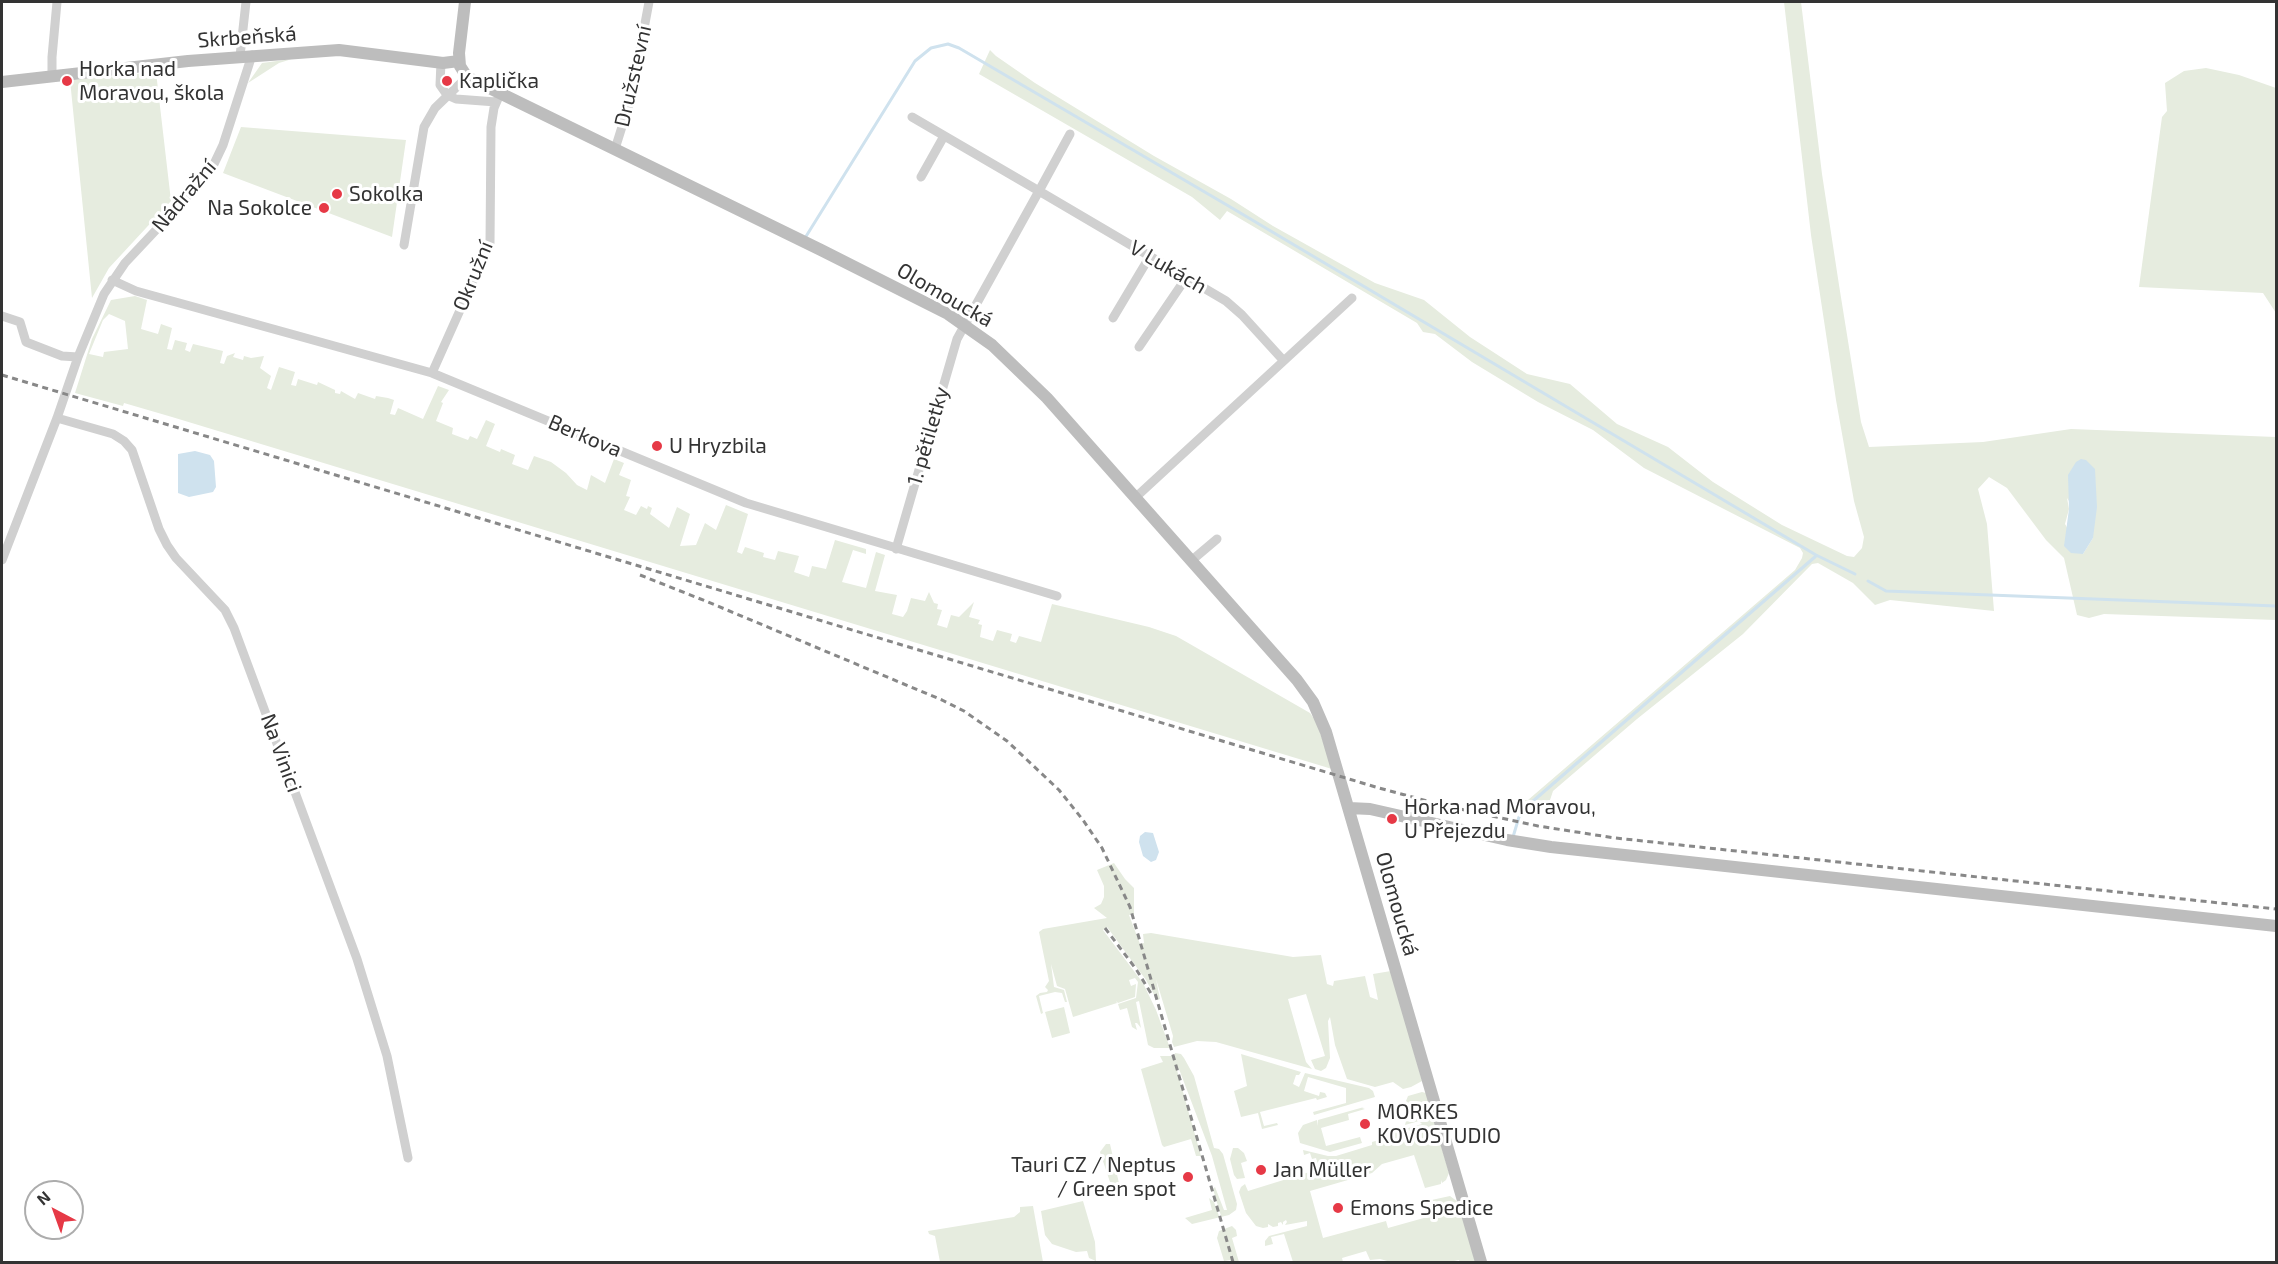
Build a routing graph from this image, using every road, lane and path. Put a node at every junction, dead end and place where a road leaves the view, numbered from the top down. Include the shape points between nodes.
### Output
1 (57, 2) edge
2 (246, 2) edge
3 (465, 2) edge
4 (649, 2) edge
5 (246, 56) junction
6 (459, 61) junction
7 (441, 62) junction
8 (52, 75) junction
9 (467, 77) junction
10 (2, 82) edge
11 (447, 95) junction
12 (498, 98) junction
13 (912, 117) dead end
14 (1070, 134) dead end
15 (944, 136) junction
16 (615, 149) junction
17 (921, 177) dead end
18 (1039, 191) junction
19 (404, 245) dead end
20 (1150, 256) junction
21 (1185, 278) junction
22 (112, 280) junction
23 (1352, 298) dead end
24 (2, 316) edge
25 (1113, 318) dead end
26 (964, 325) junction
27 (1139, 347) dead end
28 (78, 357) junction
29 (1283, 360) junction
30 (432, 373) junction
31 (57, 418) junction
32 (1136, 497) junction
33 (1217, 538) dead end
34 (896, 549) junction
35 (2, 560) edge
36 (1191, 561) junction
37 (1057, 596) dead end
38 (1349, 808) junction
39 (2277, 926) edge
40 (408, 1158) dead end
41 (1481, 1263) edge

1 - 8 street
2 - 5 street, Nádražní
3 - 6 street
4 - 16 street, Družstevní via 631,98
5 - 7 street, Skrbeňská via 339,50
5 - 8 street, Skrbeňská
5 - 22 street, Nádražní via 223,145 214,164
6 - 7 street, Skrbeňská
6 - 9 street
7 - 11 street via 440,85
8 - 10 street, Skrbeňská
9 - 11 street
9 - 12 street, Olomoucká
11 - 12 street via 456,99
11 - 19 street via 424,127
12 - 16 street, Olomoucká
12 - 30 street, Okružní via 490,135 490,243
13 - 15 street, V Lukách
14 - 18 street
15 - 17 street
15 - 18 street, V Lukách
16 - 26 street, Olomoucká
18 - 20 street, V Lukách
18 - 26 street
20 - 21 street, V Lukách
20 - 25 street
21 - 27 street
21 - 29 street, V Lukách via 1233,306
22 - 28 street, Nádražní
22 - 30 street, Berkova via 136,291
23 - 29 street
24 - 28 street via 20,322 26,342 62,356
26 - 32 street, Olomoucká via 1032,382
26 - 34 street, 1. pětiletky via 954,346
28 - 31 street, Nádražní
29 - 32 street
30 - 34 street, Berkova via 746,503
31 - 35 street, Nádražní
31 - 40 street, Na Vinici via 113,434 132,450 167,545 225,610 234,628 357,959 387,1056
32 - 36 street, Olomoucká
33 - 36 street
34 - 37 street, Berkova
36 - 38 street, Olomoucká via 1313,702
38 - 39 street via 1551,847
38 - 41 street, Olomoucká

